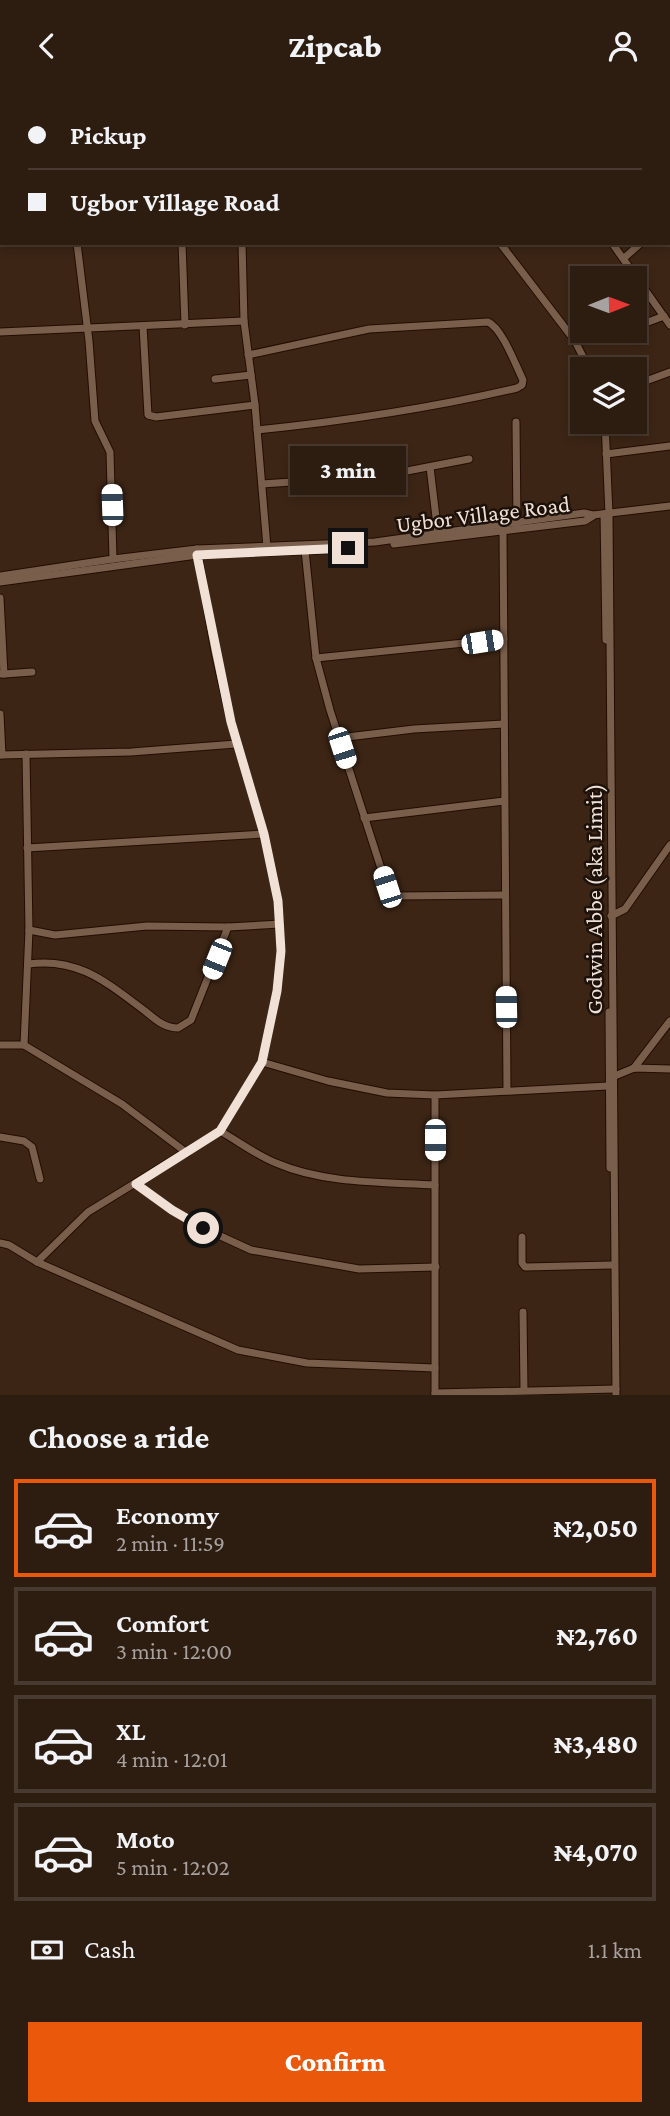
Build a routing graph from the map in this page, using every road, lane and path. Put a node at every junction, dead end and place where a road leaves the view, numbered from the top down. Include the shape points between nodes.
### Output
1 (77, 245) edge
2 (183, 245) edge
3 (242, 245) edge
4 (502, 245) edge
5 (614, 245) edge
6 (639, 245) edge
7 (624, 258) junction
8 (664, 316) junction
9 (244, 321) junction
10 (648, 322) edge
11 (185, 325) junction
12 (670, 325) edge
13 (143, 326) junction
14 (86, 327) junction
15 (0, 332) edge
16 (248, 355) junction
17 (583, 357) edge
18 (670, 372) edge
19 (251, 375) junction
20 (215, 379) dead end
21 (647, 381) edge
22 (255, 405) junction
23 (516, 422) dead end
24 (257, 430) junction
25 (605, 434) edge
26 (670, 446) edge
27 (606, 454) junction
28 (469, 459) dead end
29 (430, 467) junction
30 (262, 484) junction
31 (670, 506) edge
32 (607, 514) junction
33 (593, 515) junction
34 (517, 524) junction
35 (503, 529) junction
36 (438, 534) junction
37 (267, 547) junction
38 (304, 548) junction
39 (197, 552) junction
40 (113, 559) junction
41 (0, 576) edge
42 (0, 582) edge
43 (0, 597) edge
44 (504, 639) junction
45 (316, 659) junction
46 (32, 672) dead end
47 (2, 674) edge
48 (0, 715) edge
49 (504, 724) junction
50 (339, 738) junction
51 (236, 744) junction
52 (26, 754) junction
53 (1, 755) edge
54 (504, 801) junction
55 (364, 818) junction
56 (264, 834) junction
57 (670, 845) edge
58 (27, 848) junction
59 (504, 895) junction
60 (612, 916) junction
61 (280, 924) junction
62 (228, 927) junction
63 (29, 930) junction
64 (29, 964) junction
65 (670, 1021) edge
66 (0, 1045) edge
67 (24, 1045) junction
68 (262, 1062) junction
69 (634, 1068) junction
70 (670, 1069) edge
71 (610, 1081) junction
72 (507, 1091) junction
73 (435, 1095) junction
74 (220, 1131) junction
75 (0, 1136) edge
76 (187, 1153) junction
77 (40, 1179) dead end
78 (136, 1184) junction
79 (435, 1185) junction
80 (522, 1237) dead end
81 (0, 1243) edge
82 (37, 1262) junction
83 (612, 1265) junction
84 (436, 1267) junction
85 (615, 1284) junction
86 (523, 1312) dead end
87 (435, 1368) junction
88 (524, 1390) junction
89 (616, 1392) edge
90 (435, 1394) edge

1 - 14 street
2 - 11 street
3 - 9 street
4 - 17 street
5 - 7 street
6 - 7 street
7 - 8 street
8 - 10 street
8 - 12 street
9 - 11 street
9 - 16 street
11 - 13 street
13 - 14 street
13 - 22 street via 148,415
14 - 15 street
14 - 40 street via 95,421 110,452
16 - 19 street
16 - 24 street via 369,329 488,322 495,326 523,380 517,388 474,398
18 - 21 street
19 - 20 street
19 - 22 street
22 - 24 street
23 - 34 street
24 - 30 street
25 - 27 street, Godwin Abbe (aka Limit)
26 - 27 street
27 - 32 street, Godwin Abbe (aka Limit)
28 - 29 street
29 - 30 street via 380,476
29 - 36 street
30 - 37 street
31 - 32 street, Ugbor Village Road
32 - 33 street, Ugbor Village Road
32 - 60 street, Godwin Abbe (aka Limit)
33 - 34 street, Ugbor Village Road
33 - 35 street, Ugbor Village Road via 585,520
34 - 35 street, Ugbor Village Road
35 - 36 street, Ugbor Village Road
35 - 38 street, Ugbor Village Road via 376,546
35 - 44 street
36 - 38 street, Ugbor Village Road
37 - 38 street, Ugbor Village Road
37 - 39 street, Ugbor Village Road
38 - 39 street, Ugbor Village Road
38 - 45 street
39 - 40 street, Ugbor Village Road
39 - 42 street, Ugbor Village Road
39 - 51 street
40 - 41 street, Ugbor Village Road
43 - 47 street
44 - 45 street
44 - 49 street
45 - 50 street
46 - 47 street
48 - 53 street
49 - 50 street
49 - 54 street
50 - 55 street
51 - 52 street
51 - 56 street
52 - 53 street
52 - 58 street
54 - 55 street
54 - 59 street
55 - 59 street via 392,894
56 - 58 street
56 - 61 street
57 - 60 street via 625,909
58 - 63 street
59 - 72 street
60 - 71 street, Godwin Abbe (aka Limit)
61 - 62 street
61 - 68 street via 277,991
62 - 63 street via 147,926 55,935
62 - 64 street via 191,1020 178,1028 164,1026 79,968
63 - 64 street
64 - 67 street
65 - 69 street
66 - 67 street
67 - 76 street via 122,1104
68 - 73 street via 387,1093
68 - 74 street
69 - 70 street
69 - 71 street
71 - 72 street
71 - 83 street, Godwin Abbe (aka Limit)
71 - 85 street, Godwin Abbe (aka Limit)
72 - 73 street
73 - 79 street
74 - 76 street
74 - 79 street via 275,1163 315,1175
75 - 77 street via 32,1147
76 - 78 street
78 - 82 street via 88,1213
78 - 84 street via 172,1210 251,1250 359,1269
79 - 84 street
80 - 83 street via 525,1268
81 - 82 street
82 - 87 street via 238,1350 307,1363
83 - 85 street, Godwin Abbe (aka Limit)
84 - 87 street
85 - 89 street, Godwin Abbe (aka Limit)
86 - 88 street
87 - 90 street
88 - 89 street
88 - 90 street

